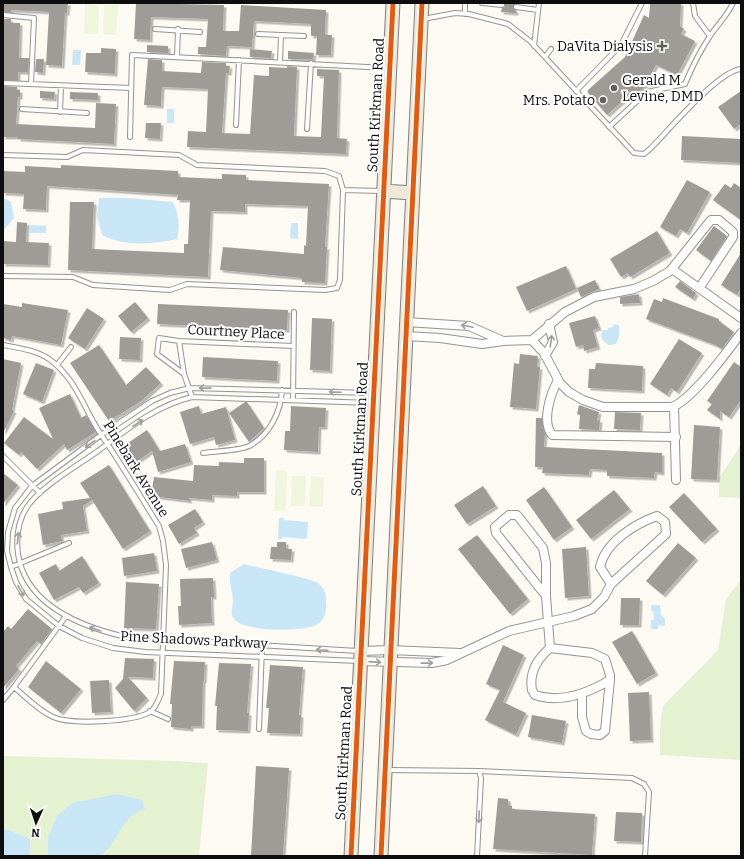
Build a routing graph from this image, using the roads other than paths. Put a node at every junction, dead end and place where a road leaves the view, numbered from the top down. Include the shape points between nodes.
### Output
1 (393, 3) edge
2 (422, 3) edge
3 (465, 3) edge
4 (482, 3) edge
5 (539, 3) edge
6 (642, 3) edge
7 (693, 3) edge
8 (733, 3) edge
9 (502, 5) dead end
10 (516, 7) dead end
11 (538, 10) junction
12 (465, 14) junction
13 (3, 15) edge
14 (421, 19) junction
15 (154, 29) dead end
16 (178, 29) junction
17 (200, 32) dead end
18 (258, 34) dead end
19 (281, 35) junction
20 (304, 36) dead end
21 (710, 36) junction
22 (534, 46) junction
23 (551, 49) dead end
24 (177, 57) junction
25 (545, 58) junction
26 (239, 60) junction
27 (280, 62) junction
28 (311, 63) junction
29 (390, 68) junction
30 (741, 69) edge
31 (3, 84) edge
32 (31, 84) junction
33 (62, 86) junction
34 (132, 88) junction
35 (576, 91) junction
36 (22, 109) dead end
37 (60, 112) junction
38 (88, 113) dead end
39 (236, 125) dead end
40 (609, 127) junction
41 (307, 129) dead end
42 (130, 137) dead end
43 (3, 155) edge
44 (343, 190) junction
45 (383, 192) junction
46 (413, 193) junction
47 (672, 269) junction
48 (3, 276) edge
49 (700, 287) junction
50 (294, 312) dead end
51 (741, 318) edge
52 (406, 322) junction
53 (549, 324) junction
54 (741, 333) edge
55 (406, 336) junction
56 (532, 340) junction
57 (179, 341) junction
58 (503, 341) junction
59 (3, 346) edge
60 (293, 346) junction
61 (71, 347) dead end
62 (545, 356) junction
63 (57, 365) junction
64 (184, 374) junction
65 (558, 380) junction
66 (190, 388) junction
67 (282, 390) junction
68 (293, 390) junction
69 (192, 397) junction
70 (374, 398) junction
71 (282, 400) junction
72 (293, 400) junction
73 (674, 406) junction
74 (101, 436) junction
75 (676, 437) junction
76 (108, 444) junction
77 (203, 453) dead end
78 (3, 456) edge
79 (676, 480) dead end
80 (32, 486) junction
81 (40, 493) junction
82 (69, 543) dead end
83 (20, 564) junction
84 (11, 567) junction
85 (612, 584) junction
86 (546, 596) junction
87 (66, 616) junction
88 (548, 623) junction
89 (59, 626) junction
90 (164, 639) junction
91 (262, 647) junction
92 (550, 648) junction
93 (390, 650) junction
94 (163, 653) junction
95 (461, 653) junction
96 (361, 656) junction
97 (262, 657) junction
98 (390, 663) junction
99 (610, 680) junction
100 (14, 687) junction
101 (582, 695) junction
102 (3, 700) edge
103 (150, 711) junction
104 (168, 719) dead end
105 (259, 729) dead end
106 (385, 770) junction
107 (479, 771) junction
108 (351, 856) edge
109 (381, 856) edge
110 (477, 856) edge
111 (645, 856) edge

1 - 29 main road, South Kirkman Road
2 - 14 main road
3 - 12 lane
4 - 9 lane
5 - 11 lane
6 - 35 lane via 621,45
7 - 21 lane via 695,16
8 - 21 lane via 727,16
10 - 11 lane
11 - 22 lane
12 - 14 lane via 455,13
12 - 22 lane via 508,24
13 - 32 lane via 34,18
14 - 46 main road
15 - 16 lane
16 - 17 lane
16 - 24 lane
18 - 19 lane
19 - 20 lane
19 - 27 lane
21 - 40 lane via 694,62 685,84 647,92
22 - 25 lane
23 - 25 lane
24 - 26 lane
24 - 34 lane via 132,55
25 - 35 lane
26 - 27 lane
26 - 39 lane
27 - 28 lane
28 - 29 lane
28 - 41 lane
29 - 45 main road, South Kirkman Road
30 - 40 lane via 718,80 644,154 634,153
31 - 32 lane
32 - 33 lane
33 - 34 lane
33 - 37 lane
34 - 42 lane
35 - 40 lane
36 - 37 lane
37 - 38 lane
43 - 44 lane via 67,157 83,150 179,155 197,165 325,171 339,176
44 - 45 lane
44 - 48 lane via 340,280 337,288 325,290 187,284 170,290 94,285 73,277
45 - 46 main road
45 - 70 main road, South Kirkman Road
46 - 52 main road
47 - 49 street
47 - 49 street via 711,220 719,220 733,232 733,237
47 - 53 street via 654,281 634,289 594,297 565,312
49 - 51 street
50 - 60 lane
52 - 55 main road
58 -> 52 street via 469,326
53 - 56 street
62 -> 53 street via 553,342
54 - 73 street via 688,396
55 - 58 street via 482,344
55 - 93 main road
56 - 58 street
56 - 62 street
57 - 60 lane, Courtney Place
57 - 64 lane
57 - 64 lane, Courtney Place via 159,338 157,354
59 - 63 lane, Pinebark Avenue via 29,350
60 - 68 lane
61 - 63 lane
62 - 65 street
63 - 74 lane, Pinebark Avenue via 80,395
64 - 66 lane
65 - 73 street via 569,392 603,407
65 - 75 street via 549,400 549,428 552,435
67 -> 66 lane, Pine Shadows Parkway
66 - 69 lane
66 - 74 lane, Pine Shadows Parkway via 152,401
67 - 68 lane, Pine Shadows Parkway
67 - 71 lane
70 -> 68 lane, Pine Shadows Parkway
68 - 72 lane
69 - 71 lane, Pine Shadows Parkway
76 -> 69 lane, Pine Shadows Parkway via 160,409
70 - 72 lane, Pine Shadows Parkway
70 - 96 main road, South Kirkman Road
71 - 72 lane, Pine Shadows Parkway
71 - 77 lane via 272,426 248,447
73 - 75 street
74 - 76 lane, Pinebark Avenue
74 -> 80 lane, Pine Shadows Parkway
75 - 79 street
76 - 81 lane, Pine Shadows Parkway
76 - 90 lane, Pinebark Avenue via 159,526 164,541
78 - 80 lane
80 - 81 lane
80 - 84 lane, Pine Shadows Parkway via 16,508 8,532
83 -> 81 lane, Pine Shadows Parkway via 17,544 20,522 27,507
82 - 83 lane
83 - 84 lane
83 - 87 lane, Pine Shadows Parkway via 27,581 42,599
84 -> 89 lane, Pine Shadows Parkway via 26,599
85 - 85 street, Pine Shadows Parkway via 666,534 666,522 657,516 641,522 609,547 600,567
85 - 88 street, Pine Shadows Parkway via 592,609
86 - 86 street via 546,563 543,548 517,515 509,515 495,527 496,533
86 - 88 street
87 - 89 lane
90 -> 87 lane, Pine Shadows Parkway via 126,637 97,630
88 - 92 street
88 - 95 street, Pine Shadows Parkway via 509,631
89 - 94 lane, Pine Shadows Parkway via 82,638 113,648
89 - 100 lane
90 - 91 lane, Pine Shadows Parkway
90 - 94 lane, Pinebark Avenue
96 -> 91 lane, Pine Shadows Parkway
91 - 97 lane
92 - 99 street via 592,653 605,659
92 - 101 street via 537,662 532,674 532,690 541,697
93 - 95 street, Pine Shadows Parkway
93 - 96 street, Pine Shadows Parkway
93 - 98 main road
94 - 97 lane, Pine Shadows Parkway
94 - 103 lane, Pinebark Avenue via 161,694
98 -> 95 street, Pine Shadows Parkway via 432,663 447,660
96 - 97 lane, Pine Shadows Parkway
96 -> 98 street, Pine Shadows Parkway
96 - 108 main road, South Kirkman Road
97 - 105 lane
98 - 106 main road
99 - 101 street
99 - 101 street via 605,731 600,735 586,731 582,717
100 - 102 lane
100 - 103 lane via 39,709 54,718 73,721 121,720
103 - 104 lane
106 - 107 lane
106 - 109 main road
107 -> 110 lane via 481,778
107 - 111 lane via 632,778 644,784 649,792

